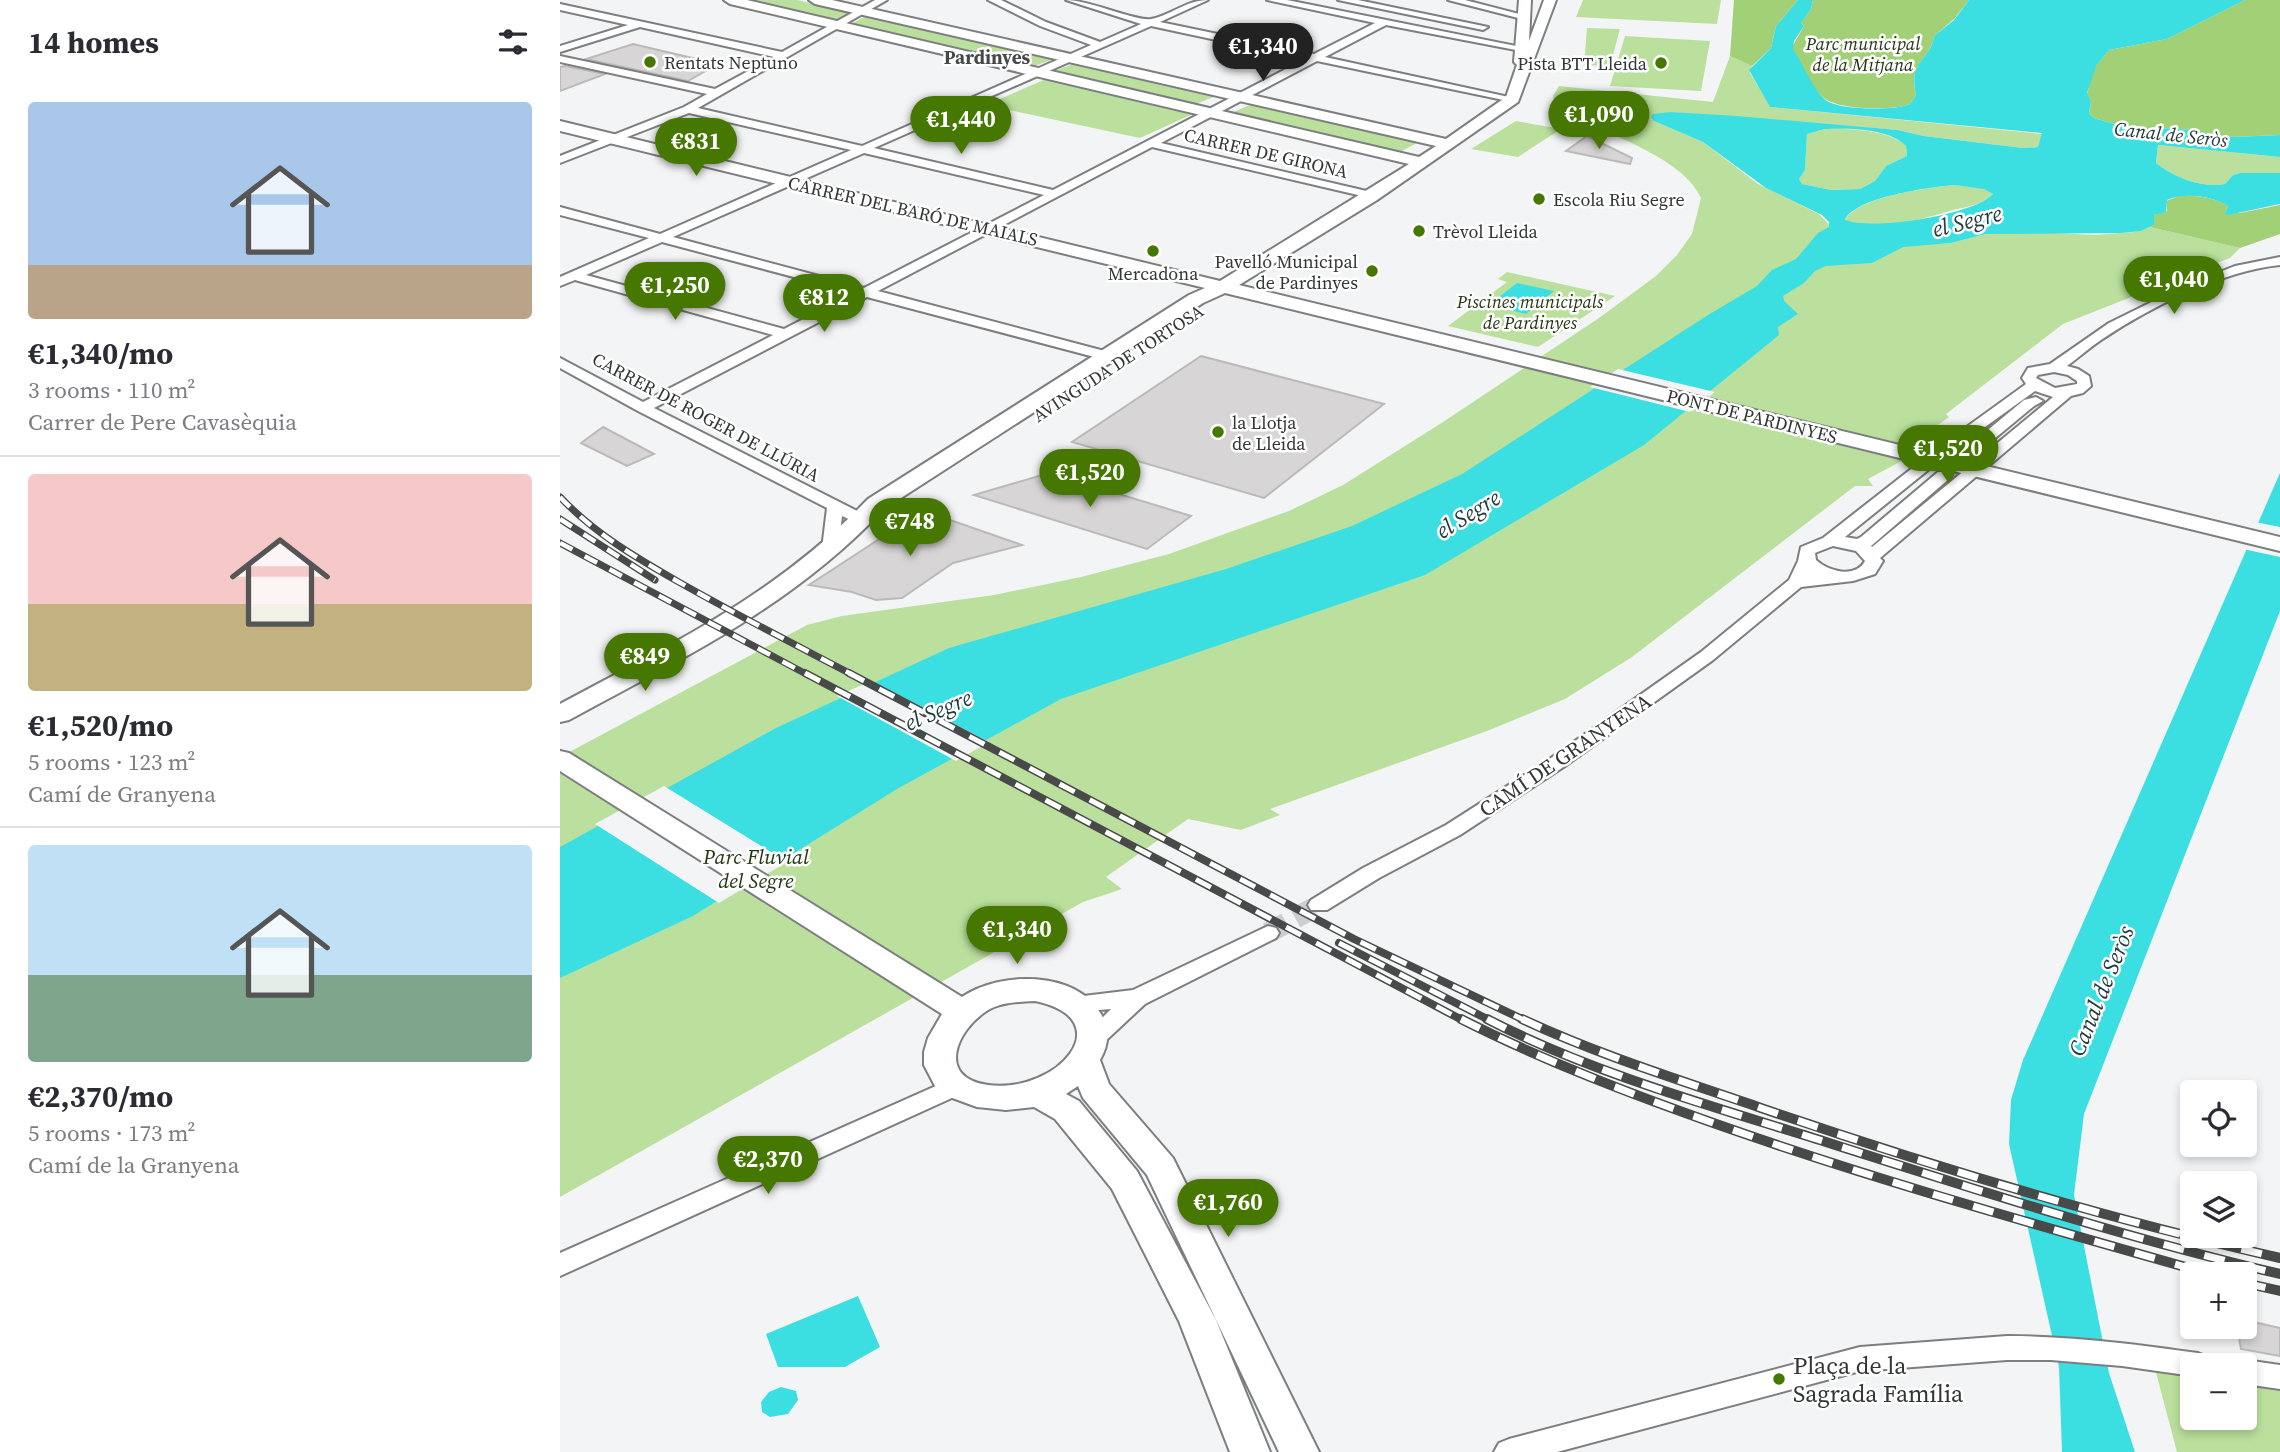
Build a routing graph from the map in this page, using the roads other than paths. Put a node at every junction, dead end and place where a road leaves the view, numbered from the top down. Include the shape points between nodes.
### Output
1 (577, 0) edge
2 (730, 0) edge
3 (815, 0) edge
4 (882, 0) edge
5 (993, 0) edge
6 (1071, 0) edge
7 (1203, 0) edge
8 (1272, 0) edge
9 (1341, 0) edge
10 (1453, 0) edge
11 (1550, 0) edge
12 (1427, 4) dead end
13 (560, 6) edge
14 (1317, 9) junction
15 (1523, 10) edge
16 (863, 11) junction
17 (1426, 16) junction
18 (1544, 18) junction
19 (1384, 22) junction
20 (642, 24) junction
21 (1153, 24) junction
22 (836, 25) junction
23 (1483, 27) dead end
24 (1100, 45) junction
25 (560, 49) edge
26 (1527, 49) junction
27 (781, 55) junction
28 (1315, 58) junction
29 (560, 59) edge
30 (1070, 59) junction
31 (1039, 73) junction
32 (714, 92) junction
33 (1242, 97) junction
34 (1513, 99) junction
35 (682, 111) junction
36 (1211, 113) junction
37 (560, 126) edge
38 (613, 138) junction
39 (1153, 144) junction
40 (1448, 144) junction
41 (853, 152) junction
42 (560, 160) edge
43 (1421, 162) junction
44 (787, 181) junction
45 (1057, 194) junction
46 (1371, 196) junction
47 (560, 212) edge
48 (989, 229) junction
49 (660, 239) junction
50 (2280, 261) edge
51 (566, 279) edge
52 (1225, 286) junction
53 (867, 291) junction
54 (786, 334) junction
55 (1107, 356) junction
56 (560, 362) edge
57 (2072, 365) junction
58 (2034, 385) junction
59 (2067, 392) junction
60 (2029, 403) junction
61 (643, 408) junction
62 (1974, 461) junction
63 (1930, 463) junction
64 (835, 506) junction
65 (863, 520) junction
66 (1828, 542) junction
67 (2280, 544) edge
68 (1865, 551) junction
69 (826, 553) junction
70 (1807, 561) junction
71 (1835, 576) junction
72 (1797, 583) junction
73 (560, 714) edge
74 (560, 759) edge
75 (1320, 905) tunnel mouth
76 (1268, 933) tunnel mouth
77 (1137, 998) junction
78 (1075, 1004) junction
79 (962, 1012) junction
80 (1088, 1050) junction
81 (956, 1086) junction
82 (1036, 1093) junction
83 (560, 1265) edge
84 (2180, 1362) edge
85 (2257, 1374) edge
86 (2280, 1377) edge
87 (1250, 1452) edge
88 (1299, 1452) edge
89 (1509, 1452) edge

1 - 13 street
2 - 22 street
3 - 16 street
4 - 16 street
5 - 24 street
6 - 21 street
7 - 21 street
8 - 14 street
9 - 14 street
9 - 17 street
10 - 15 street
11 - 18 street
12 - 17 street via 1443,8
13 - 20 street
14 - 19 street
15 - 18 street
15 - 26 street
16 - 22 street
16 - 30 street
17 - 23 street
18 - 26 street
19 - 26 street
19 - 28 street
20 - 25 street
20 - 27 street
21 - 24 street
21 - 28 street
22 - 27 street
22 - 31 street
24 - 30 street
26 - 34 street
27 - 32 street
28 - 33 street
28 - 34 street
29 - 32 street
30 - 31 street
30 - 33 street
31 - 36 street
31 - 41 street
32 - 35 street
33 - 36 street
33 - 40 street
34 - 40 street, AVINGUDA DE TORTOSA
35 - 38 street
35 - 41 street
36 - 39 street
36 - 43 street
37 - 38 main road, CARRER DEL BARÓ DE MAIALS
38 - 42 street
38 - 44 main road, CARRER DEL BARÓ DE MAIALS
39 - 45 street
39 - 46 street, CARRER DE GIRONA
40 - 43 street, AVINGUDA DE TORTOSA
41 - 44 street
41 - 45 street
43 - 46 street, AVINGUDA DE TORTOSA
44 - 48 street, CARRER DEL BARÓ DE MAIALS
44 - 49 street
45 - 48 street
46 - 52 street, AVINGUDA DE TORTOSA
47 - 49 street
48 - 52 street, CARRER DEL BARÓ DE MAIALS
48 - 53 street
49 - 51 street
49 - 53 street
50 - 57 street via 2217,278 2118,324
51 - 54 street
52 - 55 street, AVINGUDA DE TORTOSA via 1196,299
52 - 63 street, PONT DE PARDINYES
52 - 65 street, AVINGUDA DE TORTOSA via 1211,302 1149,344 899,503
53 - 54 street
53 - 55 street
54 - 61 street
55 - 65 street, AVINGUDA DE TORTOSA via 876,504
56 - 61 street, CARRER DE ROGER DE LLÚRIA
57 - 58 street via 2033,371 2029,378
57 - 59 street via 2084,386
58 - 59 street
58 - 60 street
58 - 63 street
59 - 60 street
59 - 62 street
60 - 62 street
61 - 64 street, CARRER DE ROGER DE LLÚRIA
62 - 63 street, PONT DE PARDINYES
62 - 67 street, PONT DE PARDINYES
62 - 68 street
63 - 66 street
63 - 68 street via 1867,541
64 - 65 street, CARRER DE ROGER DE LLÚRIA
64 - 69 street, CARRER DE ROGER DE LLÚRIA
65 - 69 main road, AVINGUDA DE TORTOSA
66 - 68 street
66 - 70 street via 1807,551
68 - 71 street, CAMÍ DE GRANYENA via 1873,566 1869,570
69 - 73 street via 750,609
70 - 71 street
70 - 72 street, CAMÍ DE GRANYENA
71 - 72 street, CAMÍ DE GRANYENA
72 - 75 street, CAMÍ DE GRANYENA via 1707,656 1558,762 1453,830
74 - 79 street
76 - 77 street
77 - 78 street
77 - 80 street
78 - 79 street via 1035,990 1003,993
78 - 80 street via 1087,1017
79 - 81 street via 939,1045 941,1067
80 - 82 street via 1066,1079
80 - 88 main road via 1095,1089 1161,1167
81 - 82 street via 996,1099
81 - 83 street
82 - 87 main road via 1067,1110 1125,1180 1197,1320
84 - 89 street via 2051,1348 1860,1359
85 - 86 street

